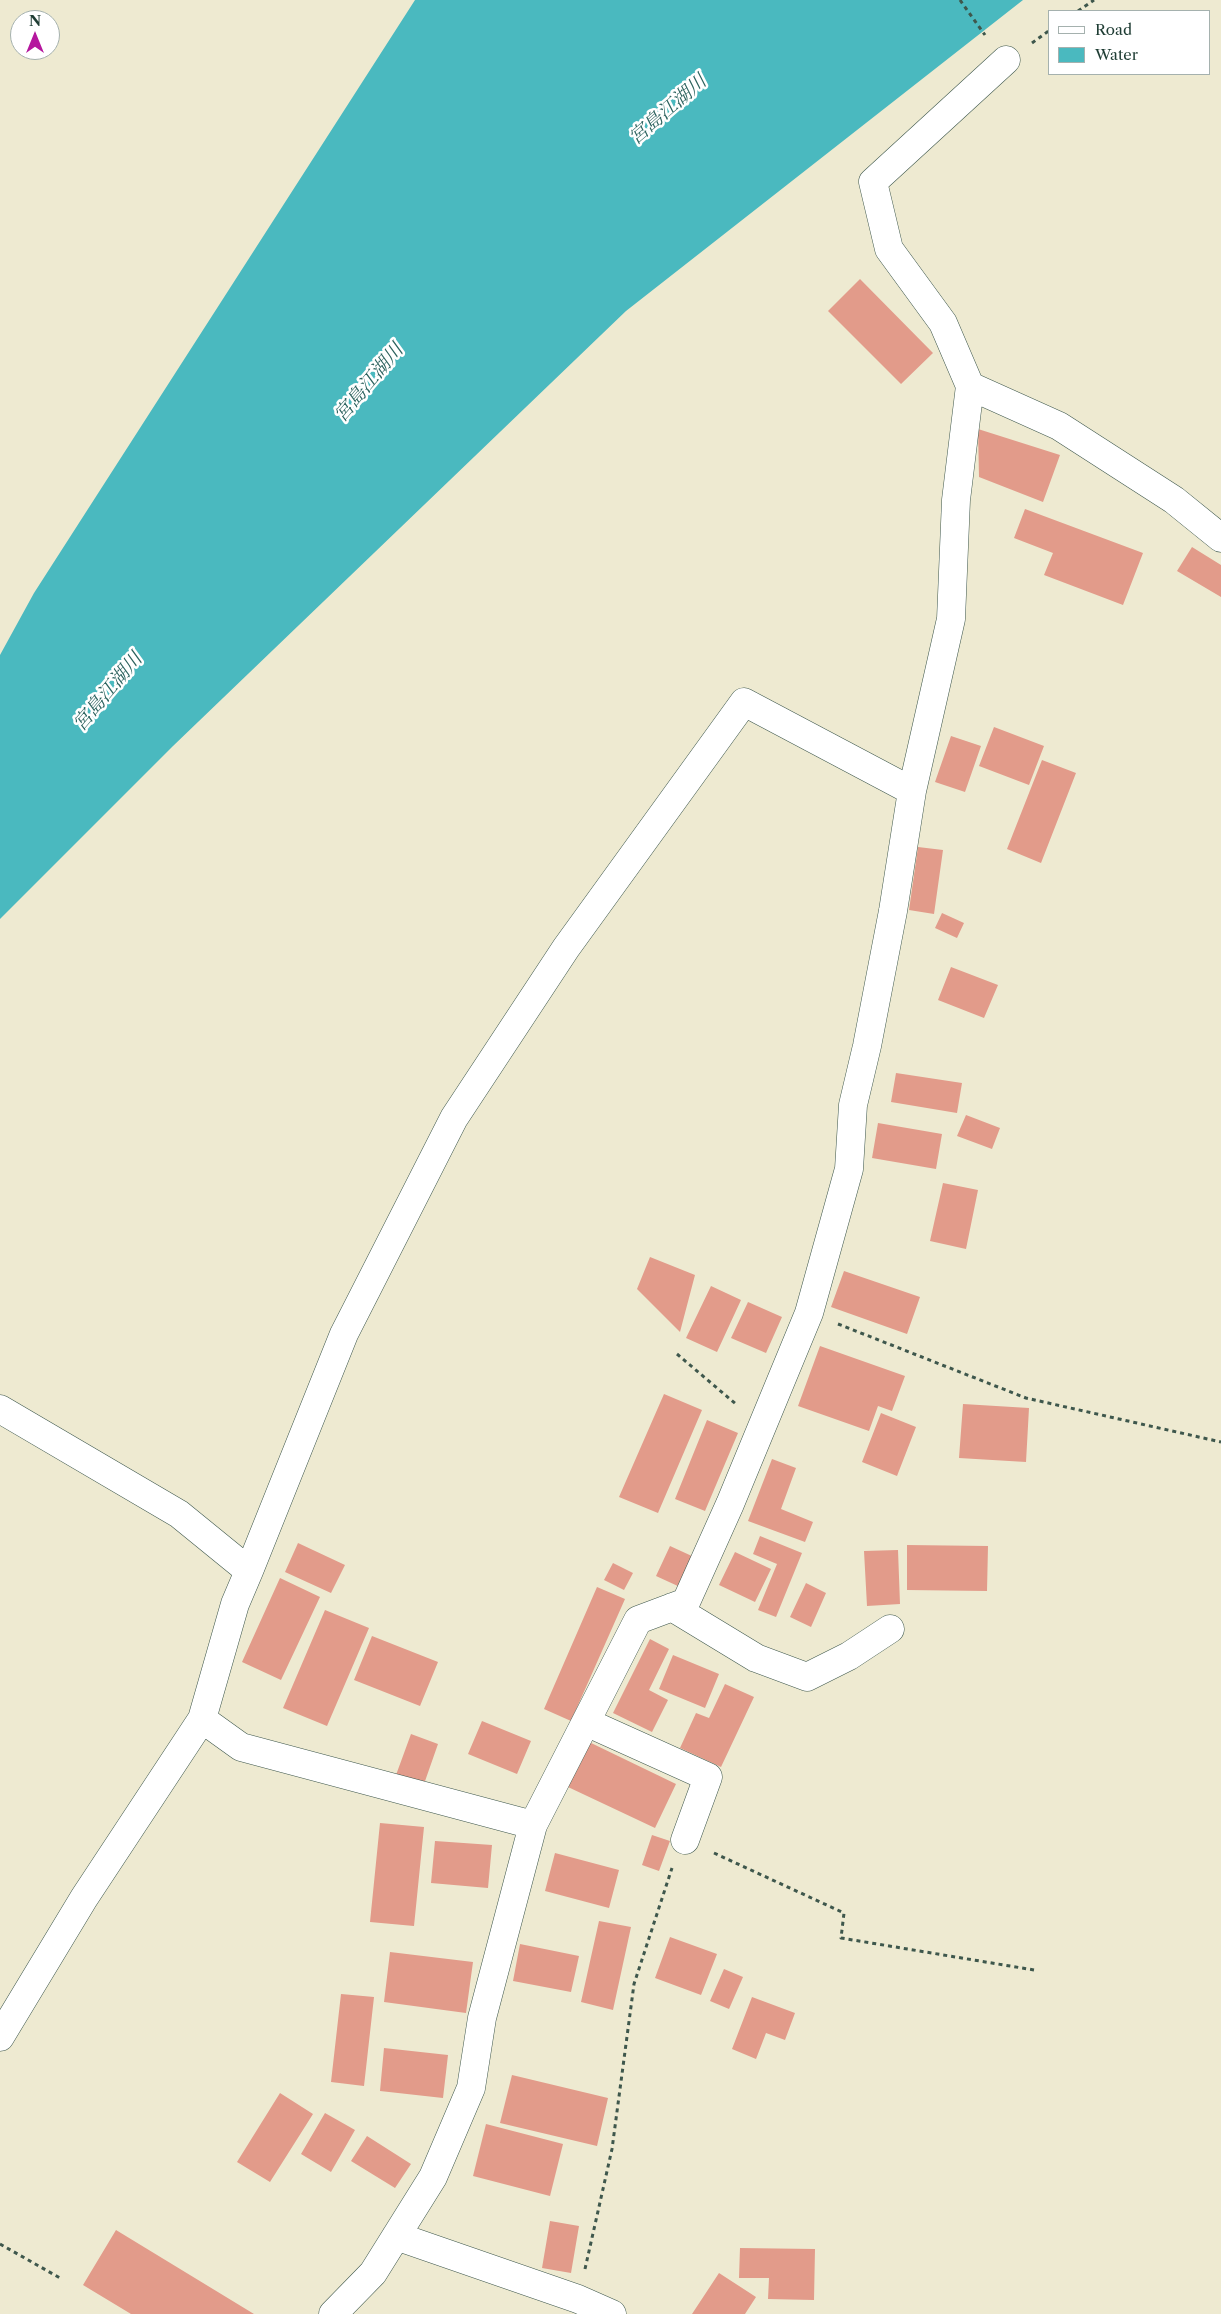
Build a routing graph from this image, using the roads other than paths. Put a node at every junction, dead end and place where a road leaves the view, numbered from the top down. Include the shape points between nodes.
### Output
1 (1006, 60) dead end
2 (970, 386) junction
3 (1221, 538) edge
4 (912, 791) junction
5 (0, 1409) edge
6 (249, 1571) junction
7 (672, 1607) junction
8 (890, 1629) dead end
9 (202, 1719) junction
10 (586, 1722) junction
11 (533, 1825) junction
12 (684, 1840) road end
13 (0, 2036) edge
14 (396, 2236) junction
15 (333, 2314) edge
16 (612, 2314) edge

1 - 2 street via 873,182 890,249 943,323
2 - 3 street via 1060,426 1174,500
2 - 4 street via 956,500 951,620
4 - 6 street via 744,702 566,948 454,1118 344,1334
4 - 7 street via 891,920 853,1104 849,1169 809,1313 686,1602
5 - 6 street via 179,1514
6 - 9 street via 235,1604
7 - 8 street via 756,1658 807,1677 849,1656
7 - 10 street via 638,1620
9 - 11 street via 241,1747
9 - 13 street via 84,1898
10 - 11 street
10 - 12 street via 708,1777
11 - 14 street via 482,2018 471,2088 433,2177
14 - 15 street via 373,2272
14 - 16 street via 578,2299

